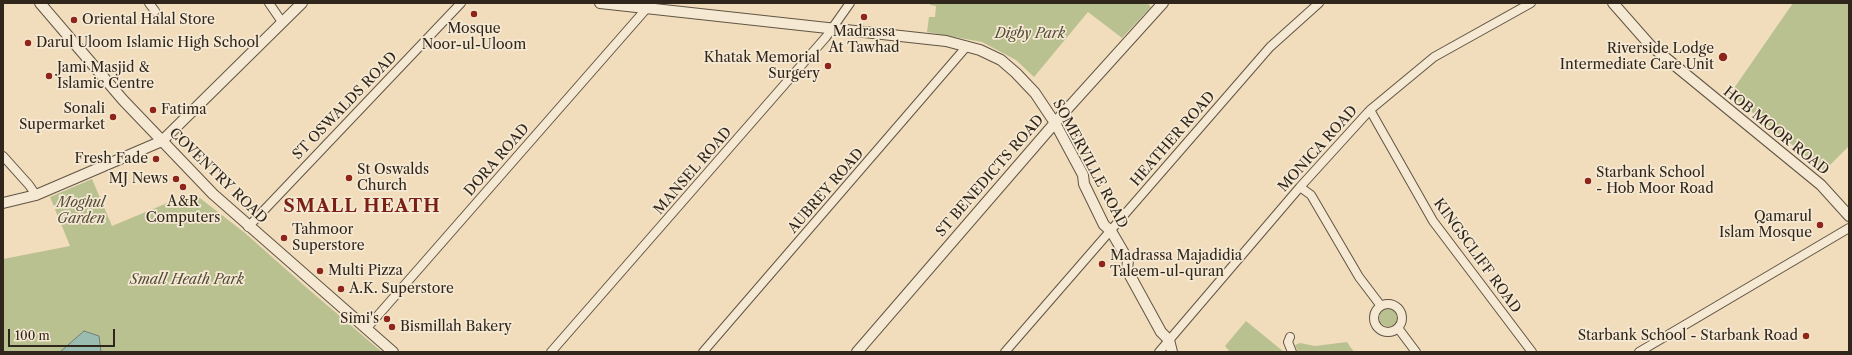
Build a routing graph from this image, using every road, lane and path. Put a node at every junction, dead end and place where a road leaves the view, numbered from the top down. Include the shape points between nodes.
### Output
1 (40, 3) edge
2 (149, 3) edge
3 (269, 3) edge
4 (302, 3) edge
5 (461, 3) edge
6 (600, 3) edge
7 (850, 3) edge
8 (1163, 3) edge
9 (1319, 3) edge
10 (1531, 3) edge
11 (1613, 3) edge
12 (647, 8) junction
13 (155, 11) dead end
14 (282, 22) junction
15 (832, 28) junction
16 (967, 46) junction
17 (1370, 110) junction
18 (1055, 123) junction
19 (162, 141) junction
20 (3, 156) edge
21 (1300, 187) junction
22 (36, 195) junction
23 (3, 203) edge
24 (1849, 216) edge
25 (248, 227) junction
26 (1849, 228) edge
27 (1111, 231) junction
28 (1381, 306) junction
29 (1398, 328) junction
30 (366, 329) junction
31 (1290, 336) dead end
32 (1169, 340) junction
33 (392, 352) edge
34 (551, 352) edge
35 (703, 352) edge
36 (857, 352) edge
37 (1005, 352) edge
38 (1159, 352) edge
39 (1172, 352) edge
40 (1292, 352) edge
41 (1416, 352) edge
42 (1532, 352) edge
43 (1639, 352) edge

1 - 19 street, COVENTRY ROAD via 123,100
2 - 13 street
3 - 14 street
4 - 14 street
5 - 25 street, ST OSWALDS ROAD
6 - 12 street, SOMERVILLE ROAD
7 - 15 street, MANSEL ROAD
8 - 18 street, ST BENEDICTS ROAD
9 - 27 street, HEATHER ROAD via 1270,47
10 - 17 street, MONICA ROAD via 1434,56
11 - 24 street, HOB MOOR ROAD via 1650,45 1821,185
12 - 15 street, SOMERVILLE ROAD
12 - 30 street, DORA ROAD
14 - 19 street
15 - 16 street, SOMERVILLE ROAD via 946,41
15 - 34 street, MANSEL ROAD
16 - 18 street, SOMERVILLE ROAD via 1001,60 1016,73 1035,93
16 - 35 street, AUBREY ROAD
17 - 21 street, MONICA ROAD
17 - 42 street, KINGSCLIFF ROAD via 1433,221
18 - 27 street, SOMERVILLE ROAD via 1083,175 1084,184 1104,224
18 - 36 street, ST BENEDICTS ROAD
19 - 22 street
19 - 25 street, COVENTRY ROAD
20 - 22 street
21 - 28 street via 1310,195 1359,277
21 - 32 street, MONICA ROAD
22 - 23 street
25 - 30 street, COVENTRY ROAD
26 - 43 street
27 - 32 street, SOMERVILLE ROAD via 1128,260 1127,270 1161,332
27 - 37 street, HEATHER ROAD
28 - 29 street via 1391,304 1399,309 1402,319
28 - 29 street via 1375,316 1376,324 1386,331
29 - 41 street
30 - 33 street, COVENTRY ROAD
31 - 40 street via 1288,342
32 - 38 street, MONICA ROAD
32 - 39 street, SOMERVILLE ROAD

